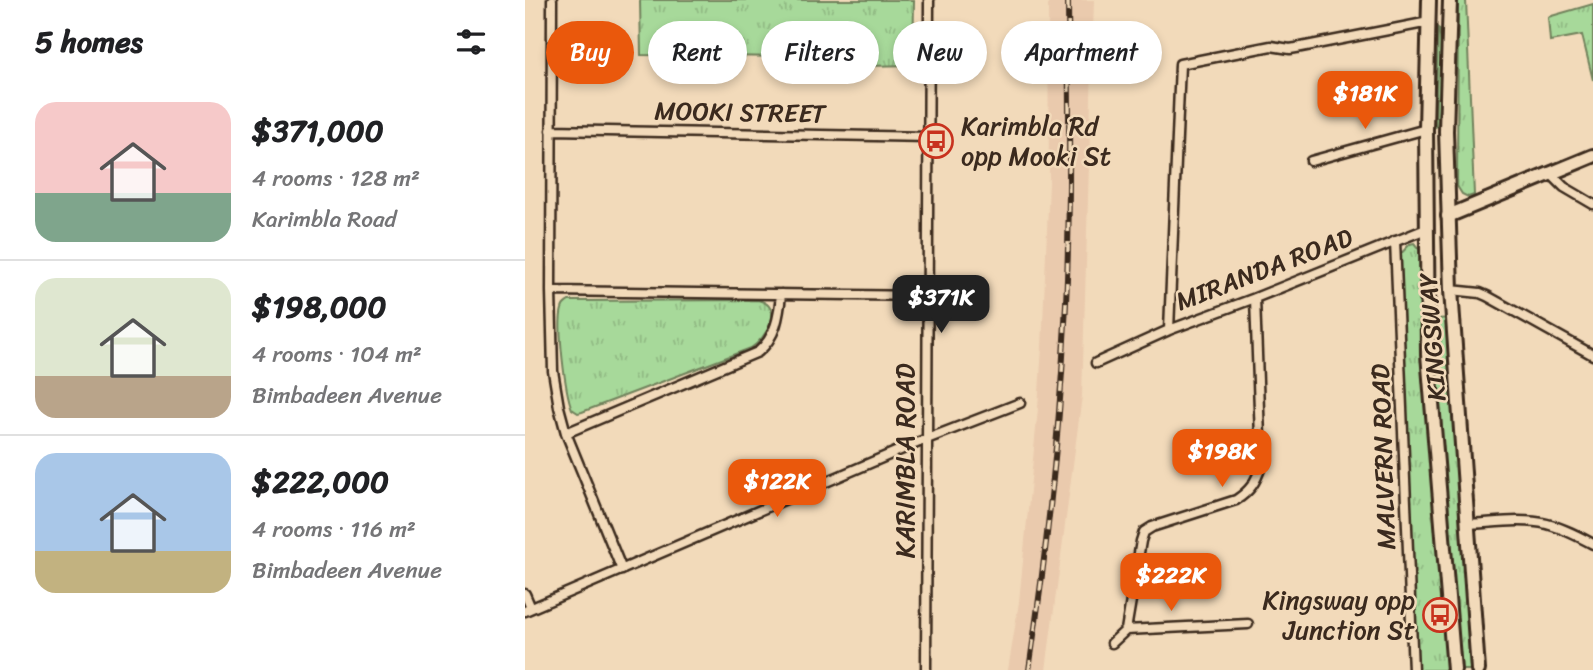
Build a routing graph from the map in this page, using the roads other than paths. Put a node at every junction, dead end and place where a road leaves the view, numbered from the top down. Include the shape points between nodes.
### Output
1 (552, 0) edge
2 (929, 0) edge
3 (1429, 0) edge
4 (1450, 0) edge
5 (1450, 19) junction
6 (1429, 22) junction
7 (1426, 129) junction
8 (551, 130) junction
9 (929, 137) junction
10 (1593, 156) edge
11 (1311, 161) dead end
12 (1551, 174) junction
13 (1593, 204) edge
14 (1448, 216) junction
15 (1426, 229) junction
16 (1395, 242) junction
17 (1451, 290) junction
18 (551, 291) junction
19 (781, 294) junction
20 (927, 296) junction
21 (1255, 298) junction
22 (1169, 330) junction
23 (1593, 355) edge
24 (1096, 363) dead end
25 (1020, 403) dead end
26 (566, 433) junction
27 (927, 439) junction
28 (1467, 524) junction
29 (1593, 544) edge
30 (622, 570) junction
31 (525, 594) edge
32 (528, 610) edge
33 (1248, 624) dead end
34 (1126, 629) junction
35 (1112, 643) dead end
36 (926, 670) edge
37 (1413, 670) edge
38 (1454, 670) edge
39 (1478, 670) edge

1 - 8 street
2 - 9 street, KARIMBLA ROAD
3 - 6 main road, KINGSWAY
4 - 5 main road, KINGSWAY
5 - 6 main road
5 - 14 main road, KINGSWAY
6 - 7 main road, KINGSWAY
6 - 22 street via 1296,48 1271,46 1180,64
7 - 11 street
7 - 15 main road, KINGSWAY
8 - 9 street, MOOKI STREET
8 - 18 street
9 - 20 street, KARIMBLA ROAD
10 - 12 main road, MIRANDA ROAD
12 - 13 street
12 - 14 main road, MIRANDA ROAD
14 - 15 main road, MIRANDA ROAD
14 - 17 main road, KINGSWAY
15 - 16 street, MIRANDA ROAD
15 - 38 main road, KINGSWAY via 1428,354
16 - 21 street, MIRANDA ROAD
16 - 37 street, MALVERN ROAD
17 - 23 street via 1487,296
17 - 28 main road, KINGSWAY
18 - 19 street
18 - 26 street via 553,370
19 - 20 street
19 - 26 street via 773,332 755,354
20 - 27 street, KARIMBLA ROAD
21 - 22 street, MIRANDA ROAD
21 - 34 street via 1261,466 1257,481 1236,500 1145,532
22 - 24 street, MIRANDA ROAD
25 - 27 street
26 - 30 street
27 - 30 street
27 - 36 street, KARIMBLA ROAD
28 - 29 street via 1545,523
28 - 39 main road, KINGSWAY
30 - 32 street
31 - 32 street
33 - 34 street
34 - 35 street

